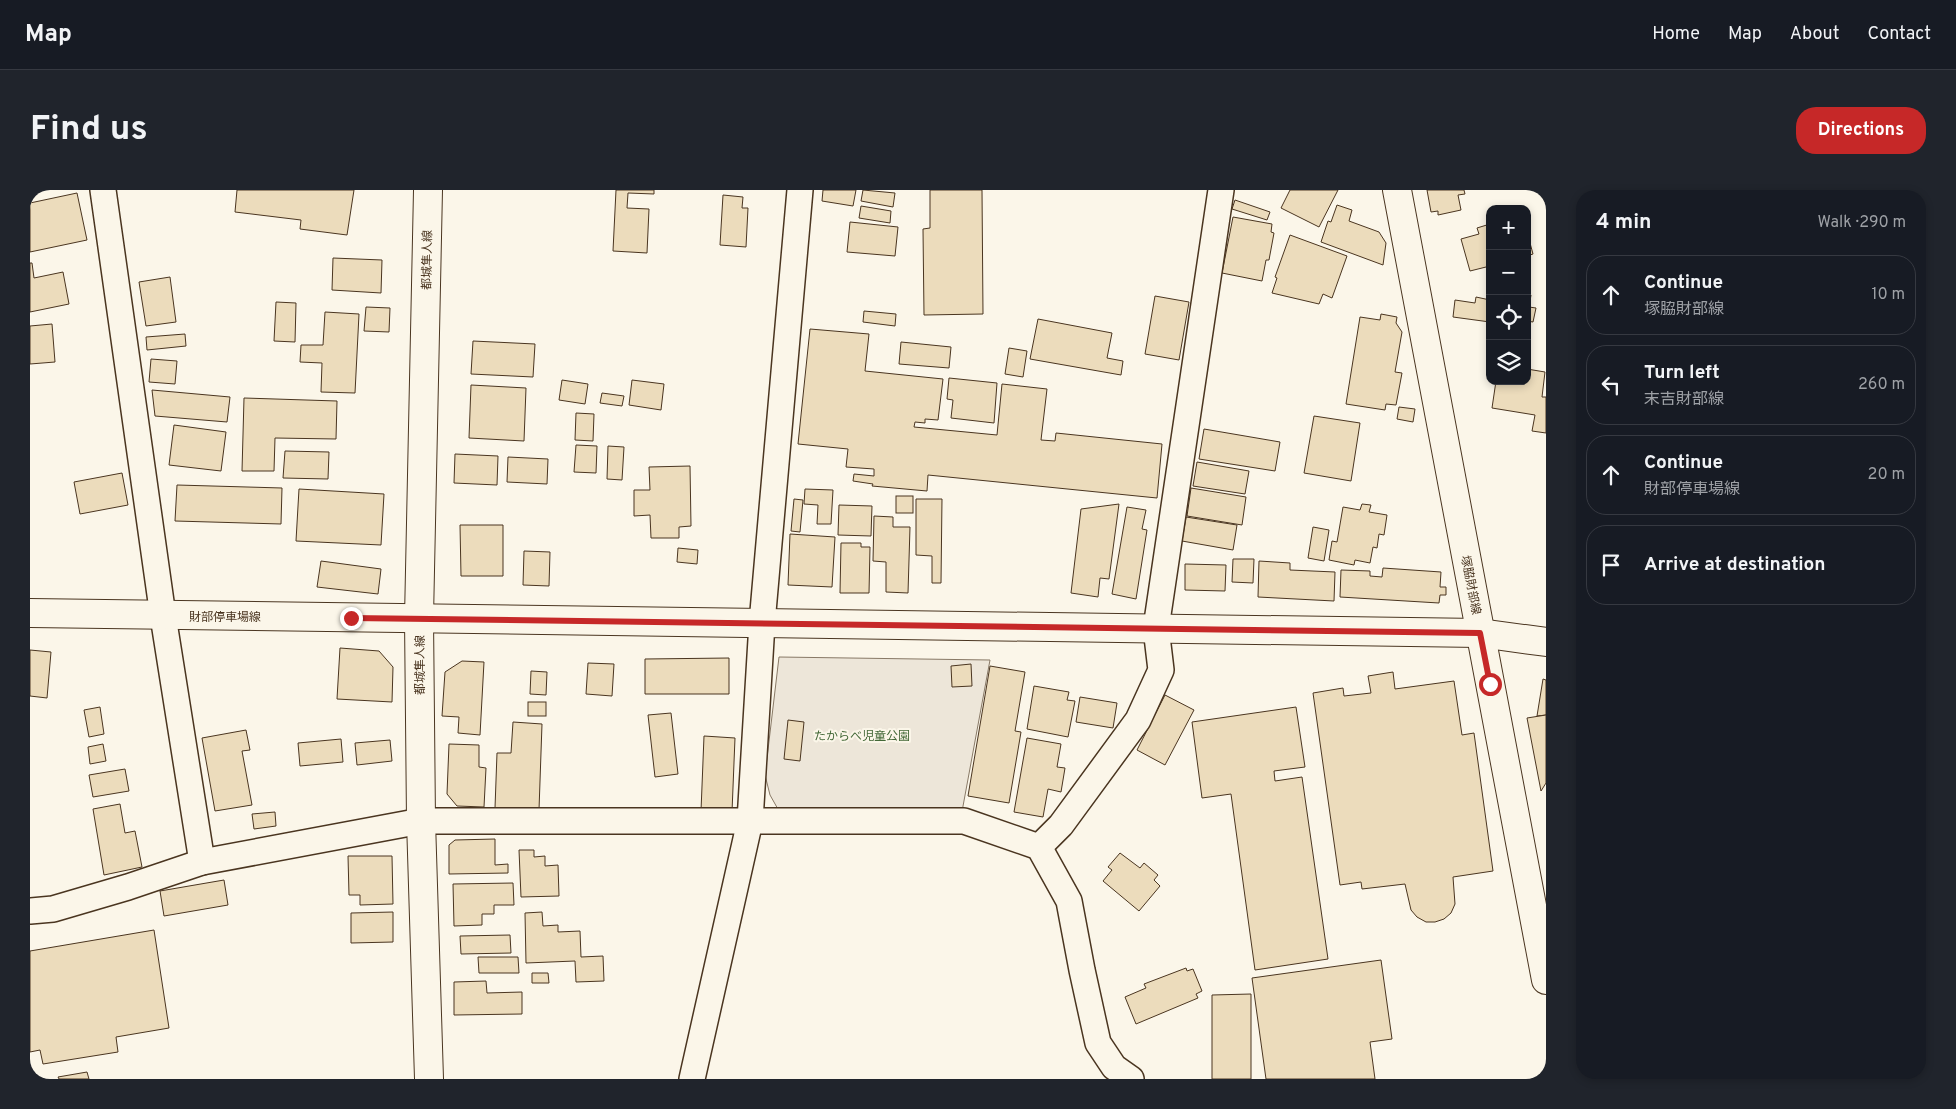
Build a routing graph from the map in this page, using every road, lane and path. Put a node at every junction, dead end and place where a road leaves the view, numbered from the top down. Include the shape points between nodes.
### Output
1 (103, 190) edge
2 (428, 190) edge
3 (800, 190) edge
4 (1221, 190) edge
5 (1397, 190) edge
6 (30, 613) edge
7 (163, 616) junction
8 (419, 618) junction
9 (762, 622) junction
10 (1156, 628) junction
11 (1480, 633) junction
12 (1546, 642) edge
13 (421, 821) junction
14 (750, 821) junction
15 (1039, 846) junction
16 (202, 862) junction
17 (30, 910) edge
18 (1546, 980) edge
19 (429, 1079) edge
20 (692, 1079) edge
21 (1131, 1079) edge

1 - 7 street
2 - 8 main road, 都城隼人線
3 - 9 street
4 - 10 street
5 - 11 main road, 塚脇財部線
6 - 7 main road, 財部停車場線
7 - 8 main road, 財部停車場線
7 - 16 street
8 - 9 main road, 財部停車場線
8 - 13 main road, 都城隼人線
9 - 10 main road, 財部停車場線
9 - 14 street
10 - 11 main road, 財部停車場線
10 - 15 street via 1161,670 1138,720 1060,825
11 - 12 main road, 財部停車場線
11 - 18 main road, 塚脇財部線
13 - 14 street
13 - 16 street
13 - 19 main road, 都城隼人線
14 - 15 street via 964,821
14 - 20 street
15 - 21 street via 1069,901 1098,1043 1114,1067
16 - 17 street via 63,906

